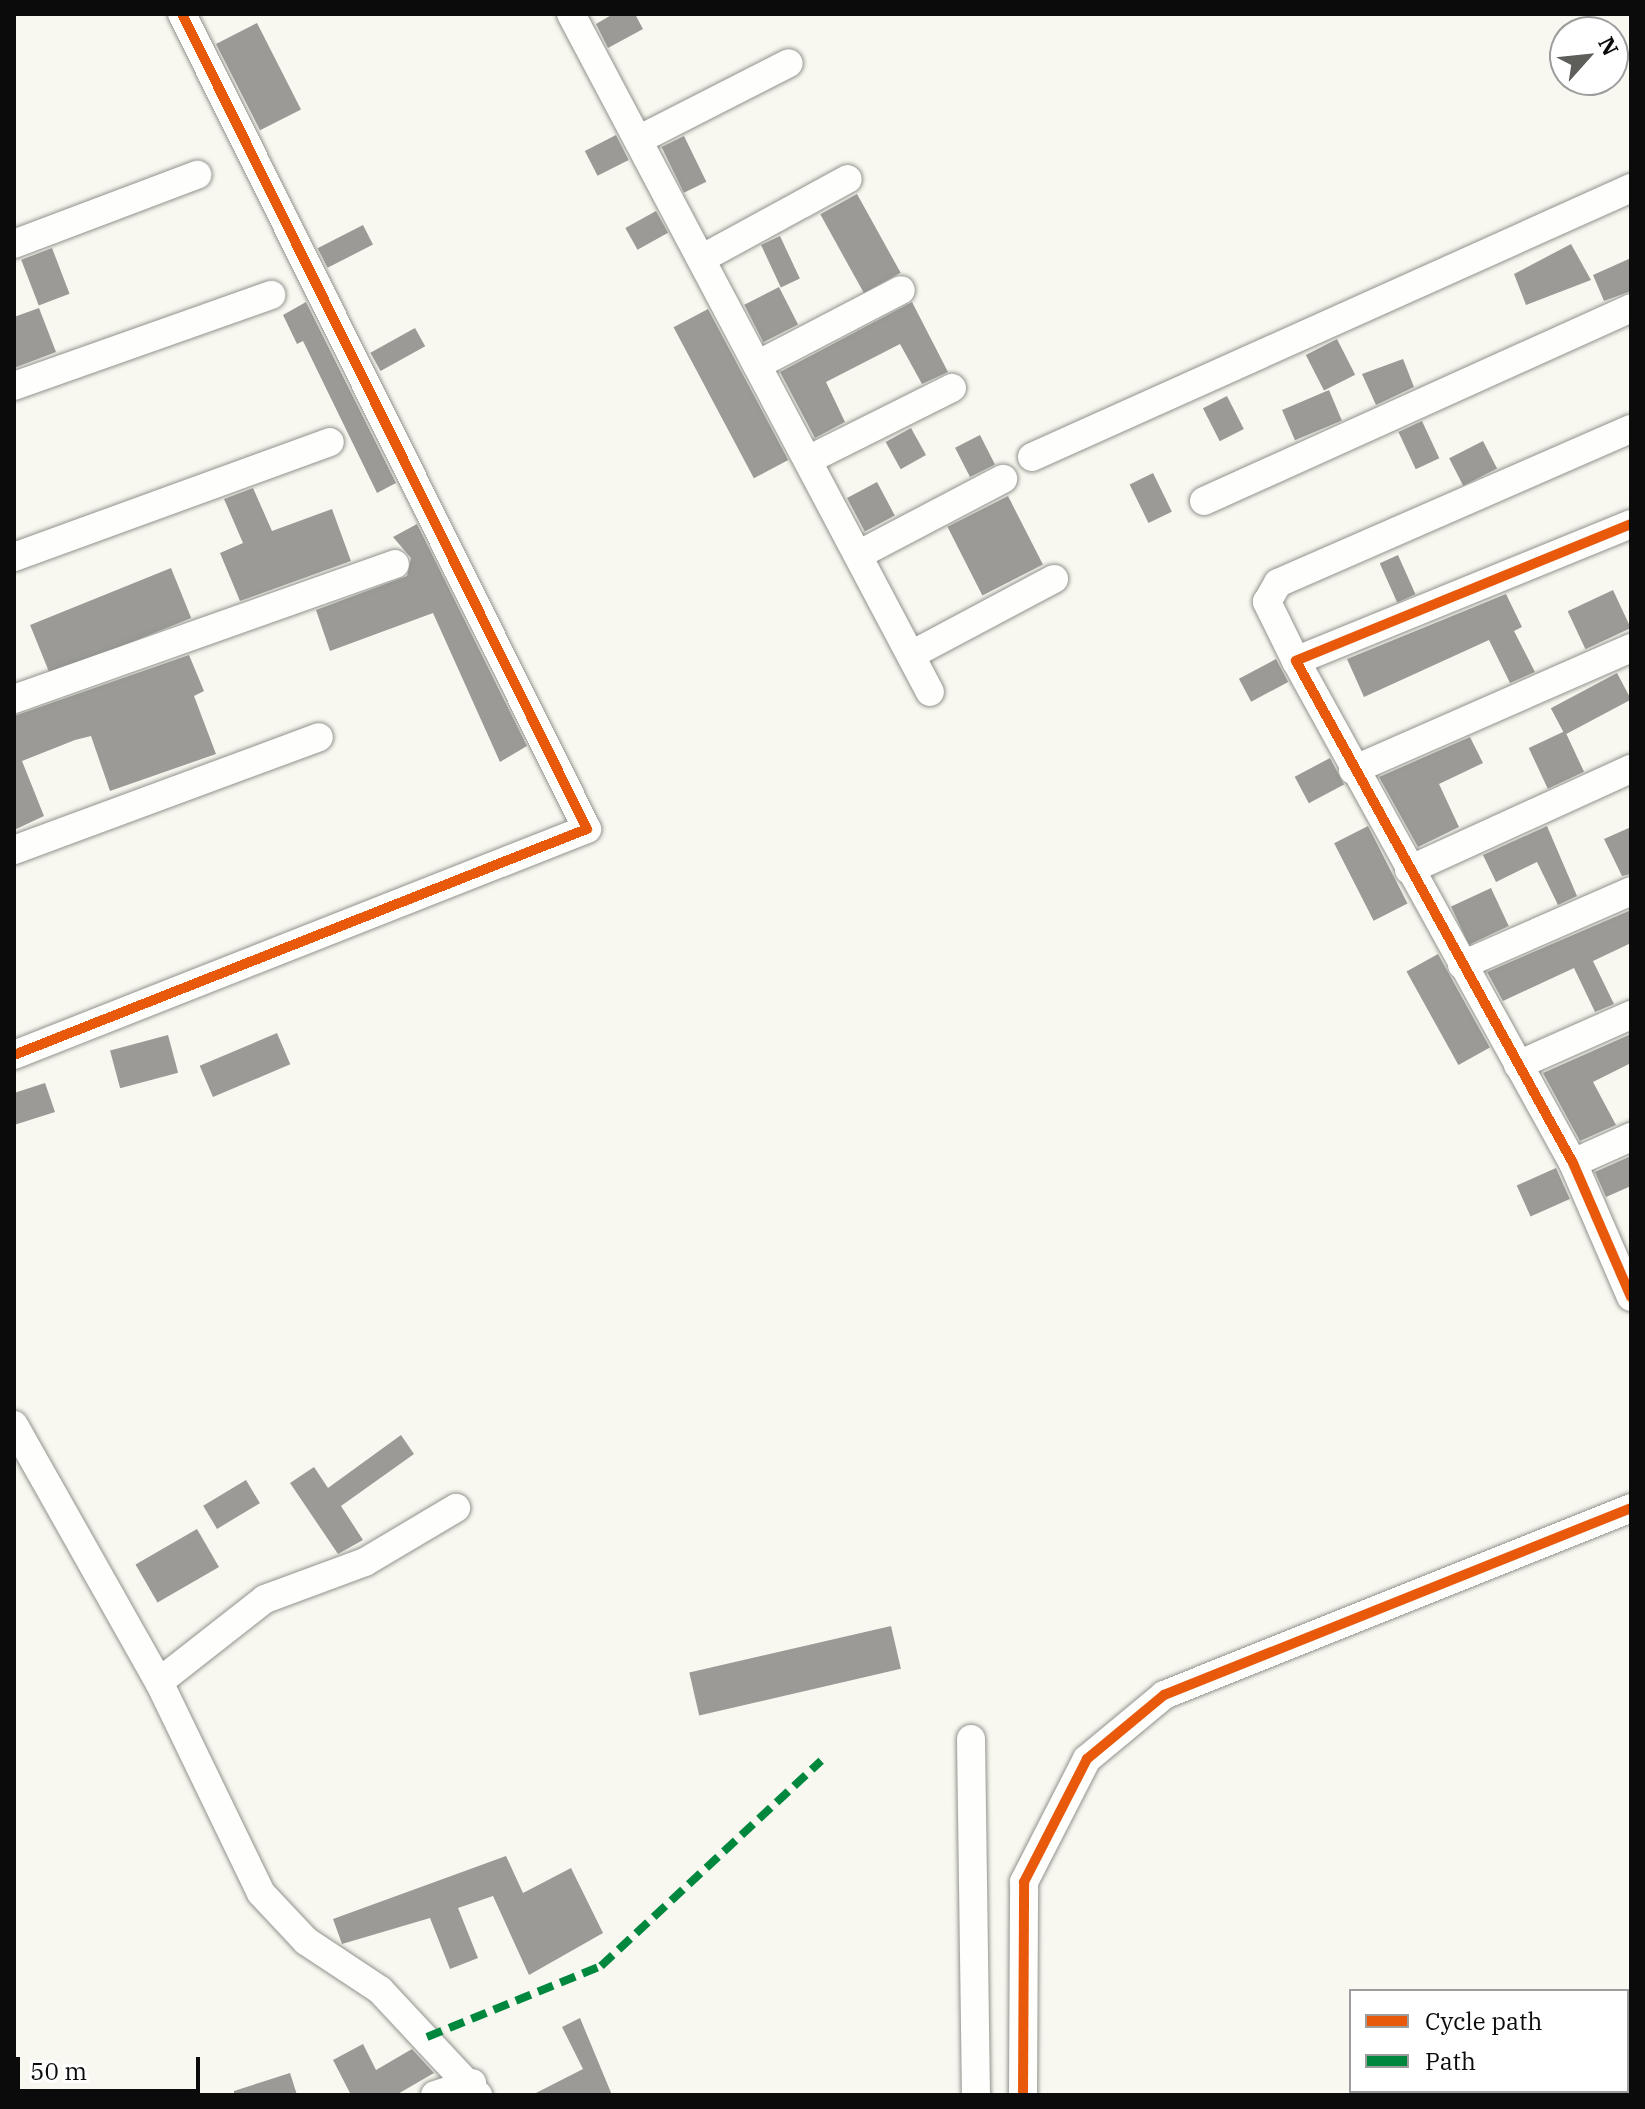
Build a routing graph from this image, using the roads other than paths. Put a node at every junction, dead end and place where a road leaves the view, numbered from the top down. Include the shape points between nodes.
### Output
1 (182, 14) edge
2 (584, 18) edge
3 (789, 63) dead end
4 (638, 140) junction
5 (197, 175) dead end
6 (848, 179) dead end
7 (1631, 188) edge
8 (14, 244) edge
9 (701, 259) junction
10 (901, 290) dead end
11 (271, 295) dead end
12 (1631, 308) edge
13 (757, 365) junction
14 (14, 386) edge
15 (952, 388) dead end
16 (1631, 429) edge
17 (330, 442) dead end
18 (1032, 457) dead end
19 (808, 460) junction
20 (1003, 479) dead end
21 (1204, 501) dead end
22 (1631, 524) edge
23 (858, 555) junction
24 (14, 557) edge
25 (395, 564) dead end
26 (1054, 579) dead end
27 (1631, 648) edge
28 (911, 655) junction
29 (1296, 661) junction
30 (930, 692) dead end
31 (14, 699) edge
32 (319, 737) dead end
33 (1631, 769) edge
34 (1353, 770) junction
35 (14, 850) edge
36 (1409, 870) junction
37 (1631, 891) edge
38 (1462, 965) junction
39 (1631, 1015) edge
40 (14, 1055) edge
41 (1518, 1065) junction
42 (1631, 1137) edge
43 (1573, 1163) junction
44 (1624, 1261) edge
45 (1631, 1297) edge
46 (14, 1425) edge
47 (456, 1508) dead end
48 (1631, 1508) edge
49 (159, 1682) junction
50 (971, 1739) dead end
51 (475, 2089) edge
52 (435, 2095) edge
53 (976, 2095) edge
54 (1023, 2095) edge

1 - 40 street via 587,829
2 - 4 street
3 - 4 street
4 - 9 street
5 - 8 street
6 - 9 street
7 - 18 street
9 - 13 street
10 - 13 street
11 - 14 street
12 - 21 street
13 - 19 street
15 - 19 street
16 - 29 street via 1278,583 1267,602
17 - 24 street
19 - 23 street
20 - 23 street
22 - 29 street
23 - 28 street
25 - 31 street
26 - 28 street
27 - 34 street
28 - 30 street
29 - 34 street
32 - 35 street
33 - 36 street
34 - 36 street
36 - 38 street
37 - 38 street
38 - 41 street
39 - 41 street
41 - 43 street
42 - 43 street
43 - 44 street
44 - 45 street
46 - 49 street
47 - 49 street via 365,1562 265,1599
48 - 54 street via 1164,1695 1087,1759 1024,1882
49 - 51 street via 261,1893 306,1941 380,1990
50 - 53 street
51 - 52 street

